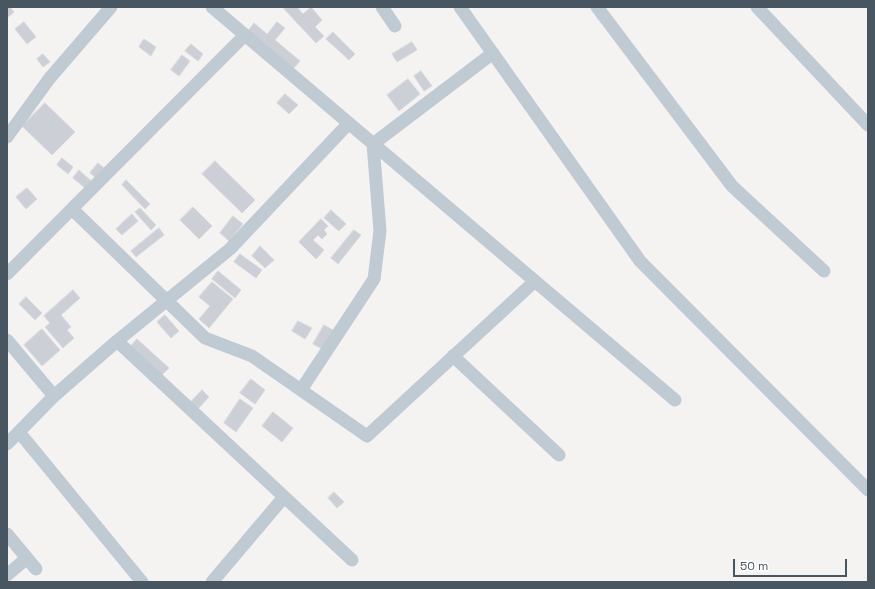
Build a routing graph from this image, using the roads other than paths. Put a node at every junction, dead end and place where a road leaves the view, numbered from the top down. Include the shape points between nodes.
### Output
1 (111, 7) edge
2 (212, 7) edge
3 (382, 7) edge
4 (460, 7) edge
5 (597, 7) edge
6 (765, 10) edge
7 (396, 26) dead end
8 (245, 35) junction
9 (493, 53) junction
10 (349, 123) junction
11 (868, 125) edge
12 (7, 137) edge
13 (373, 144) junction
14 (72, 209) junction
15 (824, 271) dead end
16 (7, 274) edge
17 (535, 281) junction
18 (166, 301) junction
19 (7, 340) edge
20 (117, 341) junction
21 (453, 356) junction
22 (301, 390) junction
23 (54, 396) junction
24 (675, 400) dead end
25 (19, 432) junction
26 (7, 444) edge
27 (559, 455) dead end
28 (868, 490) edge
29 (284, 497) junction
30 (7, 534) edge
31 (27, 558) junction
32 (352, 560) dead end
33 (36, 569) dead end
34 (7, 575) edge
35 (220, 579) edge
36 (142, 582) edge

1 - 12 street via 49,79
2 - 8 street
3 - 7 street
4 - 9 street
5 - 15 street via 732,186
6 - 11 street
8 - 10 street
8 - 14 street
9 - 13 street
9 - 28 street via 640,261
10 - 13 street
10 - 18 street via 230,249
13 - 17 street
13 - 22 street via 380,231 374,279
14 - 16 street
14 - 18 street
17 - 21 street
17 - 24 street
18 - 20 street
18 - 22 street via 205,338 252,356
19 - 23 street
20 - 23 street
20 - 29 street
21 - 22 street via 366,436
21 - 27 street
23 - 25 street
25 - 26 street
25 - 36 street
29 - 32 street
29 - 35 street
30 - 31 street
31 - 33 street
31 - 34 street

